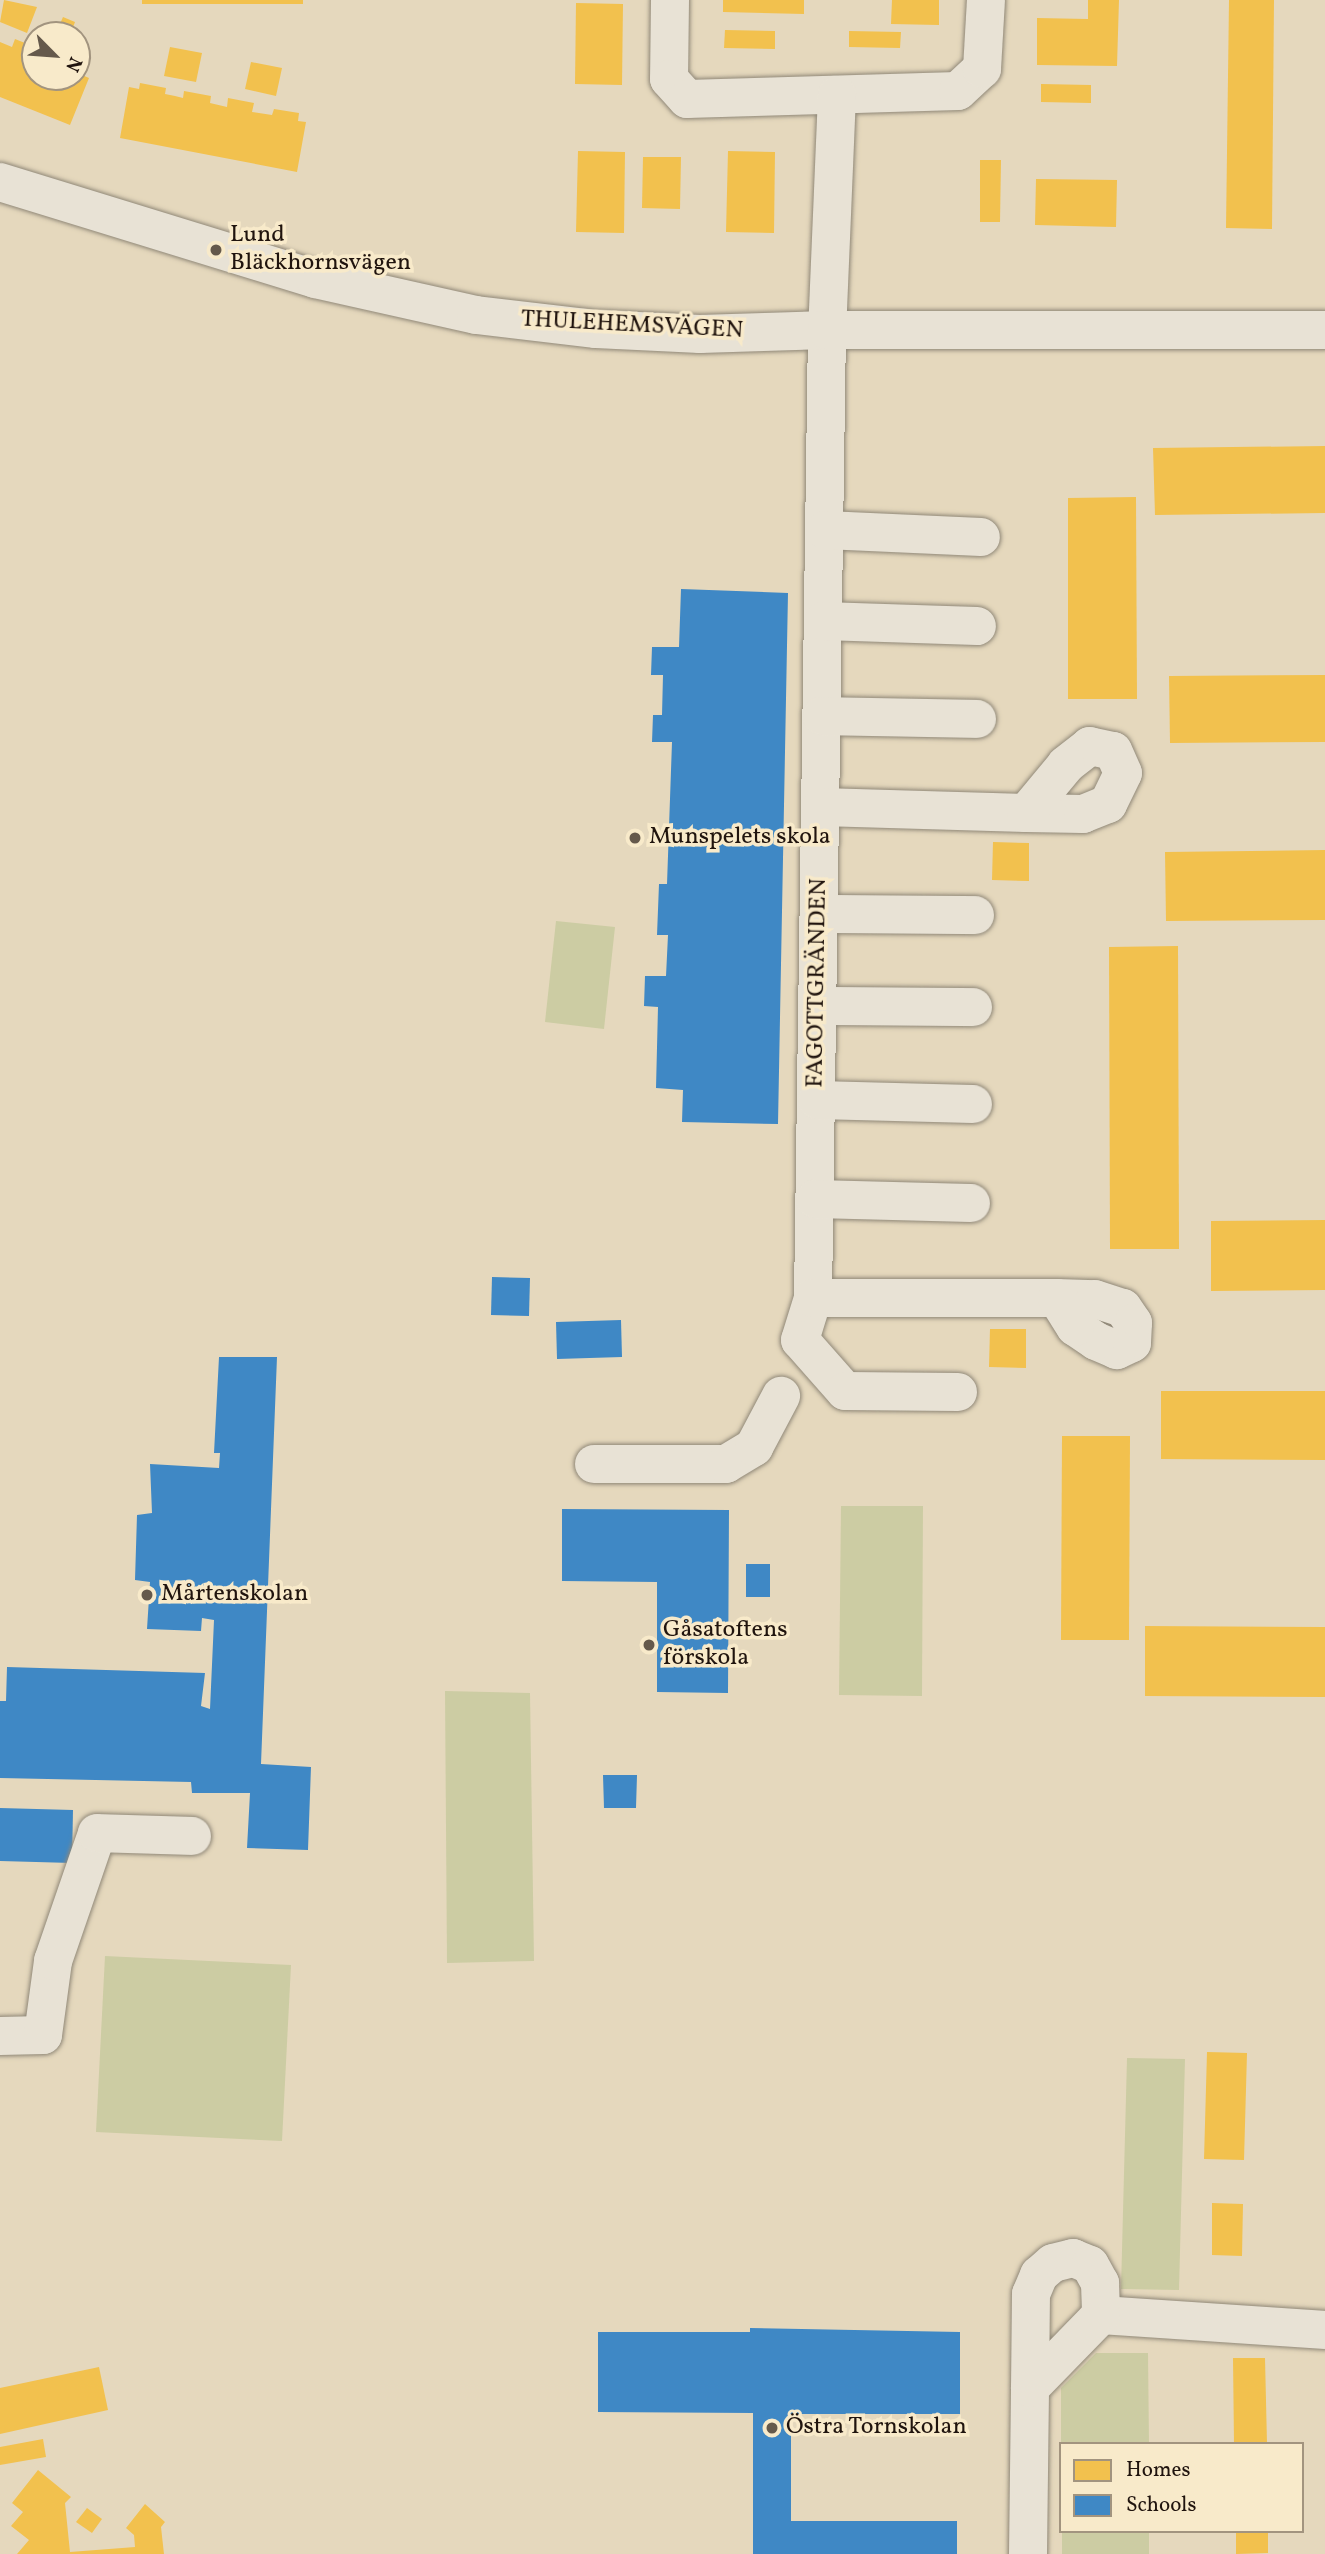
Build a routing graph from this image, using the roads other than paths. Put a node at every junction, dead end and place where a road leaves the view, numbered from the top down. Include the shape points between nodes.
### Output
1 (670, 0) edge
2 (986, 0) edge
3 (837, 95) junction
4 (0, 182) edge
5 (827, 330) junction
6 (1325, 330) edge
7 (825, 530) junction
8 (981, 537) dead end
9 (823, 621) junction
10 (976, 626) dead end
11 (822, 716) junction
12 (977, 719) dead end
13 (821, 807) junction
14 (1026, 813) dead end
15 (819, 914) junction
16 (975, 915) dead end
17 (818, 1006) junction
18 (973, 1007) dead end
19 (817, 1100) junction
20 (973, 1104) dead end
21 (815, 1199) junction
22 (971, 1203) dead end
23 (813, 1298) junction
24 (1057, 1298) dead end
25 (957, 1392) dead end
26 (781, 1396) dead end
27 (594, 1464) dead end
28 (192, 1836) dead end
29 (0, 2036) edge
30 (1101, 2315) junction
31 (1325, 2330) edge
32 (1030, 2388) junction
33 (1028, 2554) edge

1 - 3 street via 669,79 687,99
2 - 3 street via 985,56 968,86 958,92
3 - 5 street, FAGOTTGRÄNDEN
4 - 5 street, THULEHEMSVÄGEN via 315,279 476,315 700,334
5 - 6 street, THULEHEMSVÄGEN
5 - 7 street, FAGOTTGRÄNDEN
7 - 8 street
7 - 9 street, FAGOTTGRÄNDEN
9 - 10 street
9 - 11 street, FAGOTTGRÄNDEN
11 - 12 street
11 - 13 street, FAGOTTGRÄNDEN
13 - 14 street
13 - 15 street, FAGOTTGRÄNDEN
15 - 16 street
15 - 17 street, FAGOTTGRÄNDEN
17 - 18 street
17 - 19 street, FAGOTTGRÄNDEN
19 - 20 street
19 - 21 street, FAGOTTGRÄNDEN
21 - 22 street
21 - 23 street, FAGOTTGRÄNDEN
23 - 24 street
23 - 25 street, FAGOTTGRÄNDEN via 800,1339 845,1391
26 - 27 street via 754,1447 726,1464
28 - 29 street via 97,1833 53,1961 43,2035
30 - 31 street
30 - 32 street
30 - 32 street via 1100,2283 1090,2265 1073,2258 1053,2263 1039,2275 1031,2294
32 - 33 street

